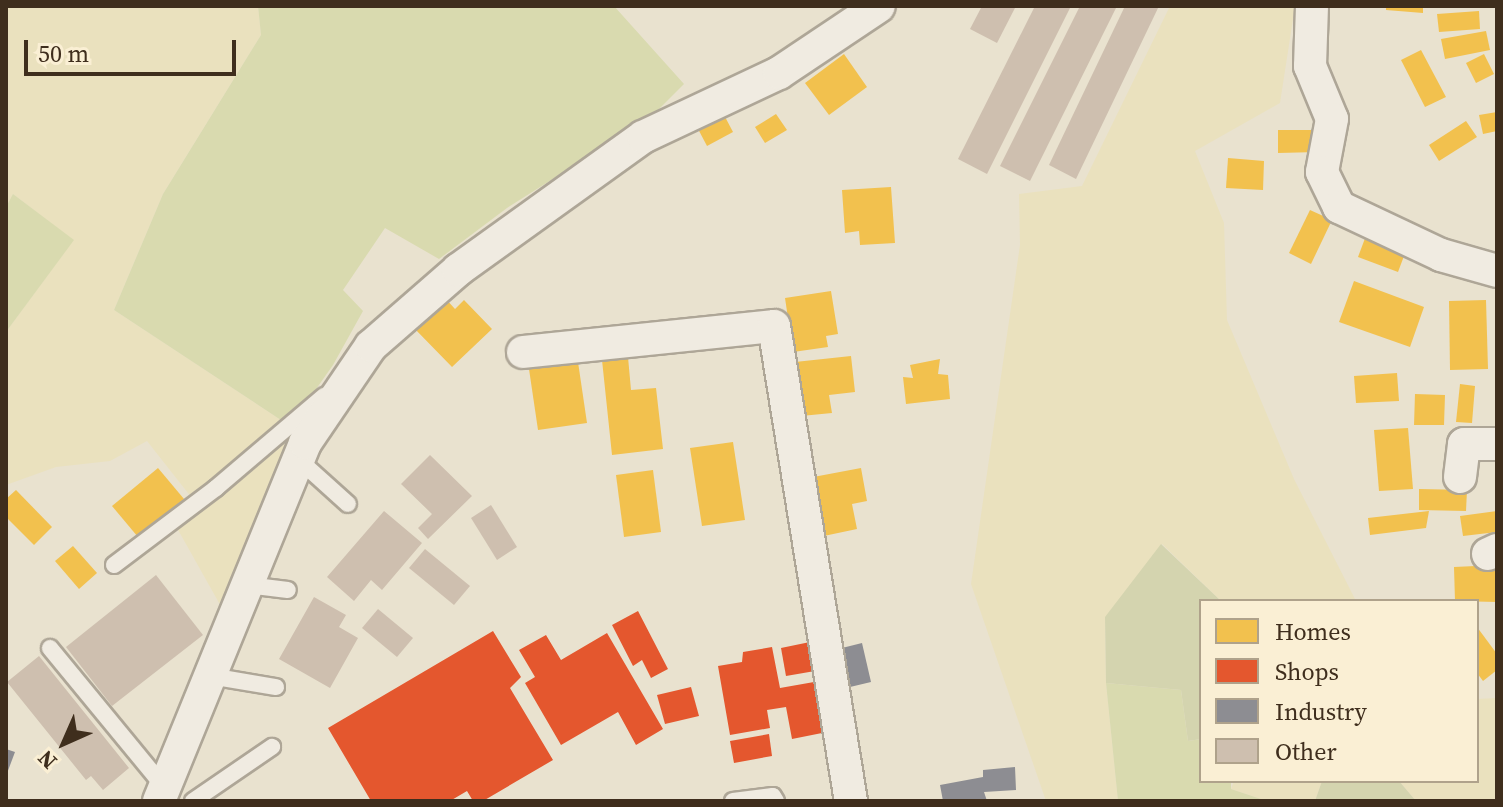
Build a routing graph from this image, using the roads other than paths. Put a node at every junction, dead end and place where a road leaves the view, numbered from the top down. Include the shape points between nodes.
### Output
1 (1312, 6) edge
2 (867, 10) edge
3 (1497, 271) edge
4 (523, 352) dead end
5 (355, 369) junction
6 (1497, 444) edge
7 (298, 459) junction
8 (1460, 477) dead end
9 (348, 504) dead end
10 (114, 565) dead end
11 (247, 585) junction
12 (288, 590) dead end
13 (50, 648) dead end
14 (210, 676) junction
15 (276, 687) dead end
16 (272, 747) dead end
17 (172, 797) edge
18 (733, 801) edge
19 (776, 801) edge
20 (851, 801) edge

1 - 3 street via 1310,66 1332,119 1322,172 1339,207 1441,255
2 - 5 street via 779,73 643,137 458,270 371,346
4 - 20 street via 774,326
5 - 7 street
5 - 10 lane via 216,488
6 - 8 street via 1464,444
7 - 9 lane
7 - 11 street
11 - 12 lane
11 - 14 street
13 - 17 lane
14 - 15 lane
14 - 17 street
16 - 17 lane
18 - 19 lane via 773,796

